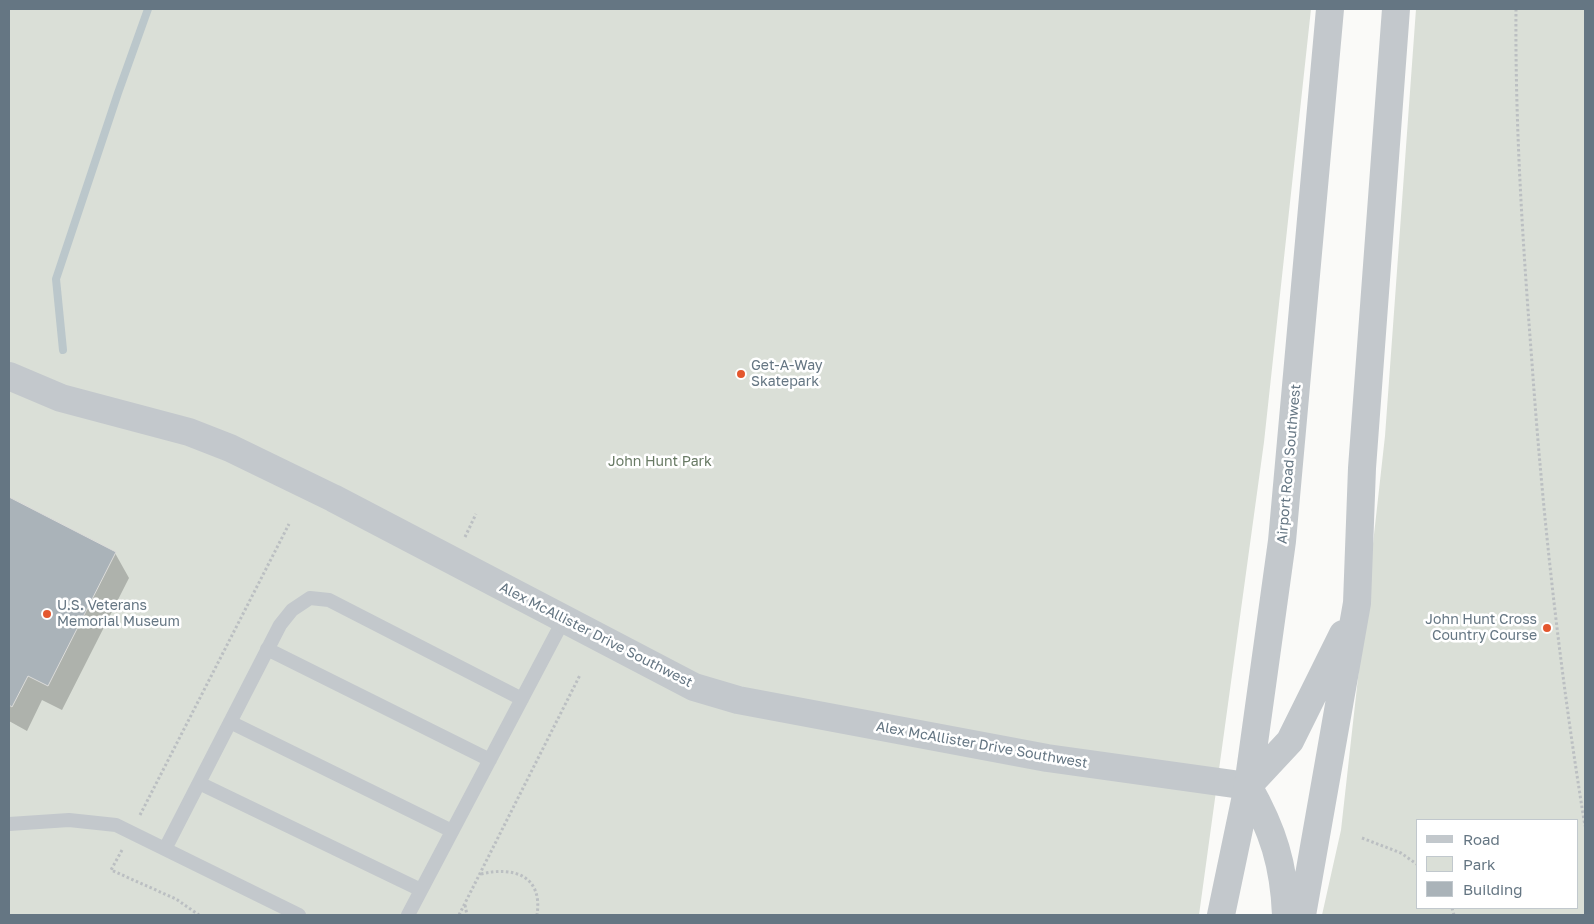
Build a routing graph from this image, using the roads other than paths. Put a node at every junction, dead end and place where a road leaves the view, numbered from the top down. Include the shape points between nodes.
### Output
1 (1330, 9) edge
2 (1396, 9) edge
3 (9, 376) edge
4 (1357, 603) junction
5 (564, 619) junction
6 (268, 649) junction
7 (522, 699) junction
8 (230, 722) junction
9 (490, 760) junction
10 (199, 784) junction
11 (1248, 786) junction
12 (9, 824) edge
13 (452, 831) junction
14 (165, 849) junction
15 (421, 890) junction
16 (299, 915) edge
17 (408, 915) edge
18 (1221, 915) edge
19 (1286, 915) edge
20 (1302, 915) edge

1 - 11 street, Airport Road Southwest via 1282,541
2 - 4 street via 1362,468
3 - 5 street, Alex McAllister Drive Southwest via 60,398 189,432 230,448
4 - 11 street via 1290,741
4 - 20 street
5 - 7 lane
5 - 11 street, Alex McAllister Drive Southwest via 694,687 738,700 1047,758
6 - 7 lane via 292,610 310,598 329,600
6 - 8 lane
6 - 9 lane
7 - 9 lane
8 - 10 lane
8 - 13 lane
9 - 13 lane
10 - 14 lane
10 - 15 lane
11 - 18 street, Airport Road Southwest
11 - 19 street via 1277,846 1285,884
12 - 14 lane via 69,820 116,825
13 - 15 lane
14 - 16 lane
15 - 17 lane

